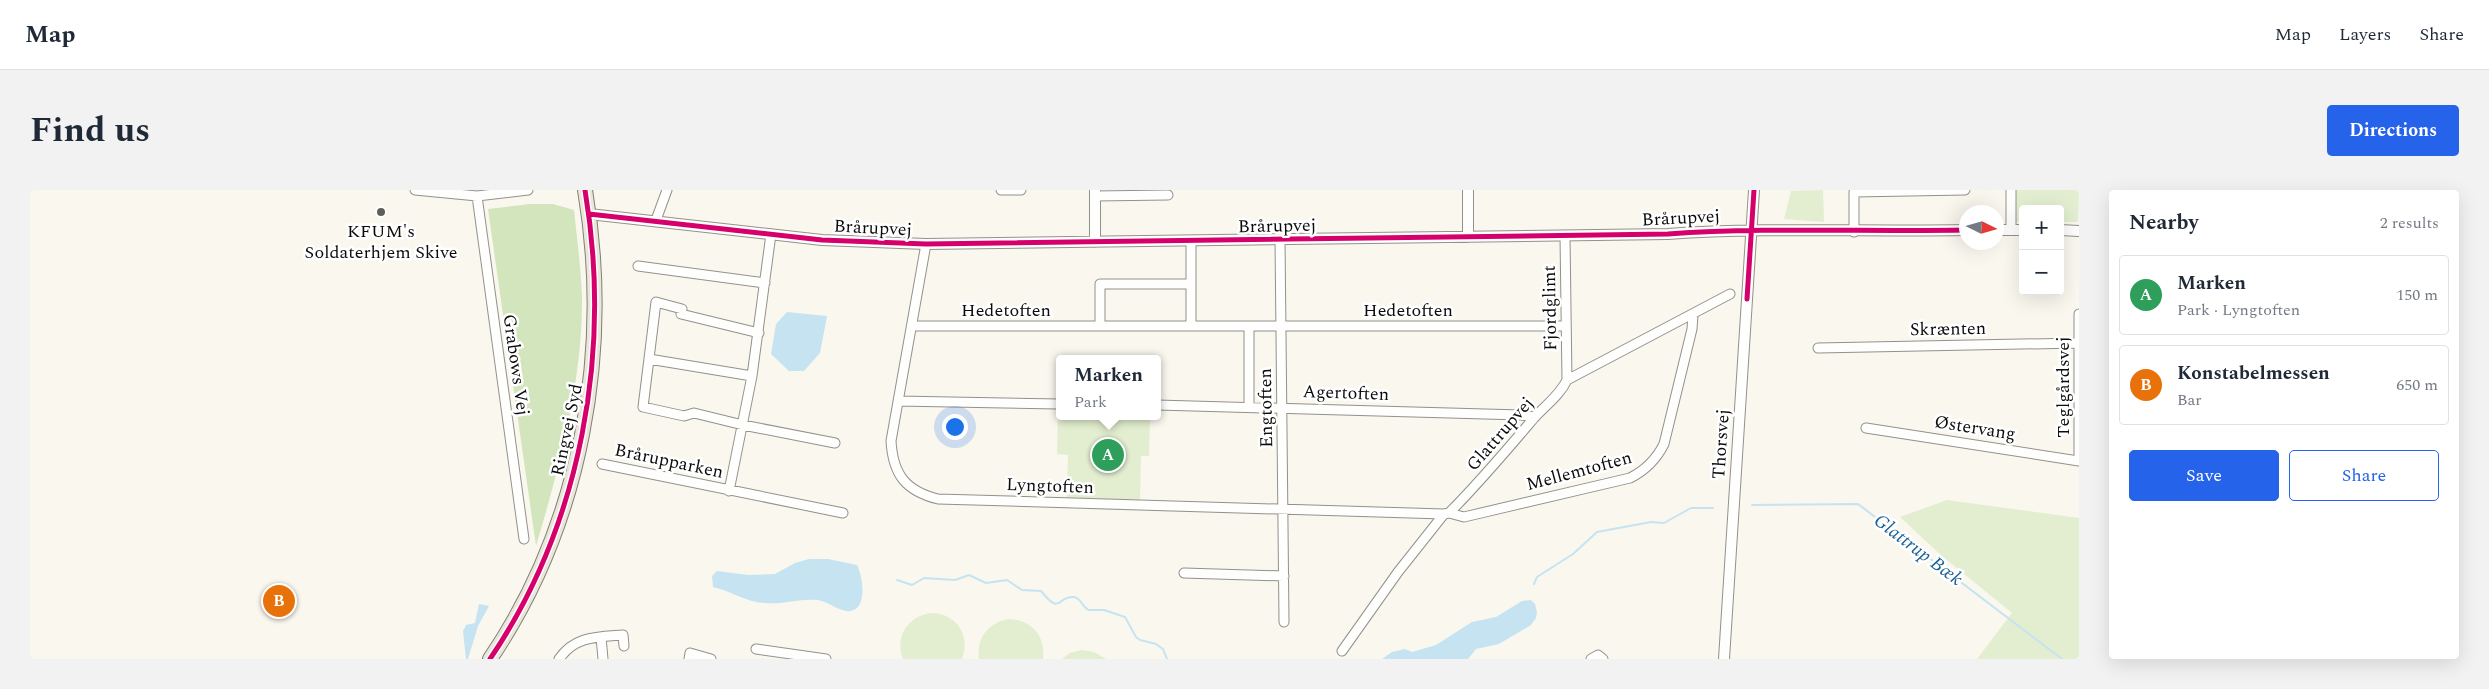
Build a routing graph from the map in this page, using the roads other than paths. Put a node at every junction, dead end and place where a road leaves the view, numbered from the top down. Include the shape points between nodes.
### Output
1 (415, 190) edge
2 (525, 190) edge
3 (585, 190) edge
4 (667, 190) edge
5 (1001, 190) edge
6 (1021, 190) edge
7 (1468, 190) edge
8 (1754, 190) edge
9 (1944, 190) edge
10 (1965, 190) edge
11 (2011, 190) edge
12 (1881, 191) edge
13 (1095, 193) edge
14 (1163, 193) edge
15 (477, 196) junction
16 (589, 214) junction
17 (656, 220) junction
18 (1751, 230) junction
19 (1959, 230) edge
20 (2004, 230) edge
21 (2011, 230) junction
22 (2019, 230) edge
23 (2064, 230) edge
24 (2079, 231) edge
25 (1854, 232) junction
26 (771, 234) junction
27 (1565, 236) junction
28 (1468, 237) junction
29 (1280, 240) junction
30 (1191, 241) junction
31 (1095, 242) junction
32 (926, 244) junction
33 (638, 266) dead end
34 (765, 283) junction
35 (1191, 284) junction
36 (1730, 294) dead end
37 (2079, 314) edge
38 (1693, 315) junction
39 (912, 326) junction
40 (1100, 326) junction
41 (1191, 326) junction
42 (1566, 326) junction
43 (1249, 327) junction
44 (1281, 327) junction
45 (759, 333) junction
46 (2079, 343) edge
47 (1818, 348) dead end
48 (649, 359) junction
49 (752, 376) junction
50 (1567, 380) junction
51 (898, 401) junction
52 (1056, 404) edge
53 (1161, 406) edge
54 (1249, 407) junction
55 (1282, 408) junction
56 (1535, 417) junction
57 (743, 426) junction
58 (1866, 428) dead end
59 (835, 443) dead end
60 (2079, 461) edge
61 (602, 464) dead end
62 (728, 491) junction
63 (1283, 510) junction
64 (844, 513) dead end
65 (1446, 514) junction
66 (524, 539) dead end
67 (1184, 572) dead end
68 (1284, 576) junction
69 (1284, 622) dead end
70 (602, 636) junction
71 (624, 646) dead end
72 (756, 649) dead end
73 (1342, 651) dead end
74 (786, 656) edge
75 (490, 659) edge
76 (559, 659) edge
77 (603, 659) edge
78 (689, 659) edge
79 (711, 659) edge
80 (826, 659) edge
81 (1591, 659) edge
82 (1603, 659) edge
83 (1724, 659) edge

1 - 15 street
2 - 15 street
3 - 16 main road, Ringvej Syd
4 - 17 street
5 - 6 street
7 - 28 street
8 - 18 street, Thorsvej
9 - 10 street
9 - 12 street
11 - 21 street
12 - 25 street via 1854,192
13 - 14 street
13 - 31 street
15 - 66 street, Grabows Vej
16 - 17 street, Brårupvej
16 - 75 main road, Ringvej Syd via 594,260 595,329 580,448 546,552 523,603
17 - 26 street, Brårupvej
18 - 25 street, Brårupvej
18 - 27 street, Brårupvej
18 - 83 street, Thorsvej
19 - 25 street, Brårupvej
20 - 21 street
21 - 22 street
23 - 24 street
26 - 32 street, Brårupvej via 855,242
26 - 34 street, Brårupparken
27 - 28 street, Brårupvej
27 - 42 street, Fjordglimt
28 - 29 street, Brårupvej
29 - 30 street, Brårupvej
29 - 44 street, Engtoften
30 - 31 street, Brårupvej
30 - 35 street
31 - 32 street, Brårupvej
32 - 39 street, Lyngtoften
33 - 34 street
34 - 45 street, Brårupparken
35 - 40 street via 1100,284
35 - 41 street
36 - 38 street, Glattrupvej
37 - 46 street, Teglgårdsvej
38 - 50 street, Glattrupvej
38 - 65 street, Mellemtoften via 1664,444 1641,472 1630,478 1464,517
39 - 40 street, Hedetoften
39 - 51 street, Lyngtoften
40 - 41 street, Hedetoften
41 - 43 street, Hedetoften
42 - 44 street, Hedetoften
42 - 50 street, Fjordglimt
43 - 44 street, Hedetoften
43 - 54 street
44 - 55 street, Engtoften
45 - 48 street via 681,314 682,309 656,302
45 - 49 street, Brårupparken
46 - 47 street, Skrænten
46 - 60 street, Teglgårdsvej
48 - 49 street
48 - 57 street via 643,407 684,416 694,413
49 - 57 street, Brårupparken
50 - 56 street, Glattrupvej
51 - 52 street
51 - 63 street, Lyngtoften via 891,441 892,456 903,480 923,496
53 - 54 street, Agertoften
54 - 55 street, Agertoften
55 - 56 street, Agertoften
55 - 63 street, Engtoften
56 - 65 street, Glattrupvej via 1486,476
57 - 59 street
57 - 62 street, Brårupparken
58 - 60 street, Østervang
61 - 62 street, Brårupparken
62 - 64 street, Brårupparken
63 - 65 street, Lyngtoften
63 - 68 street, Engtoften
65 - 73 street, Glattrupvej via 1398,572
67 - 68 street
68 - 69 street, Engtoften
70 - 71 street via 623,635
70 - 76 street via 582,639 565,650
70 - 77 street
72 - 74 street
74 - 80 street
78 - 79 street via 690,653
81 - 82 street via 1598,655

